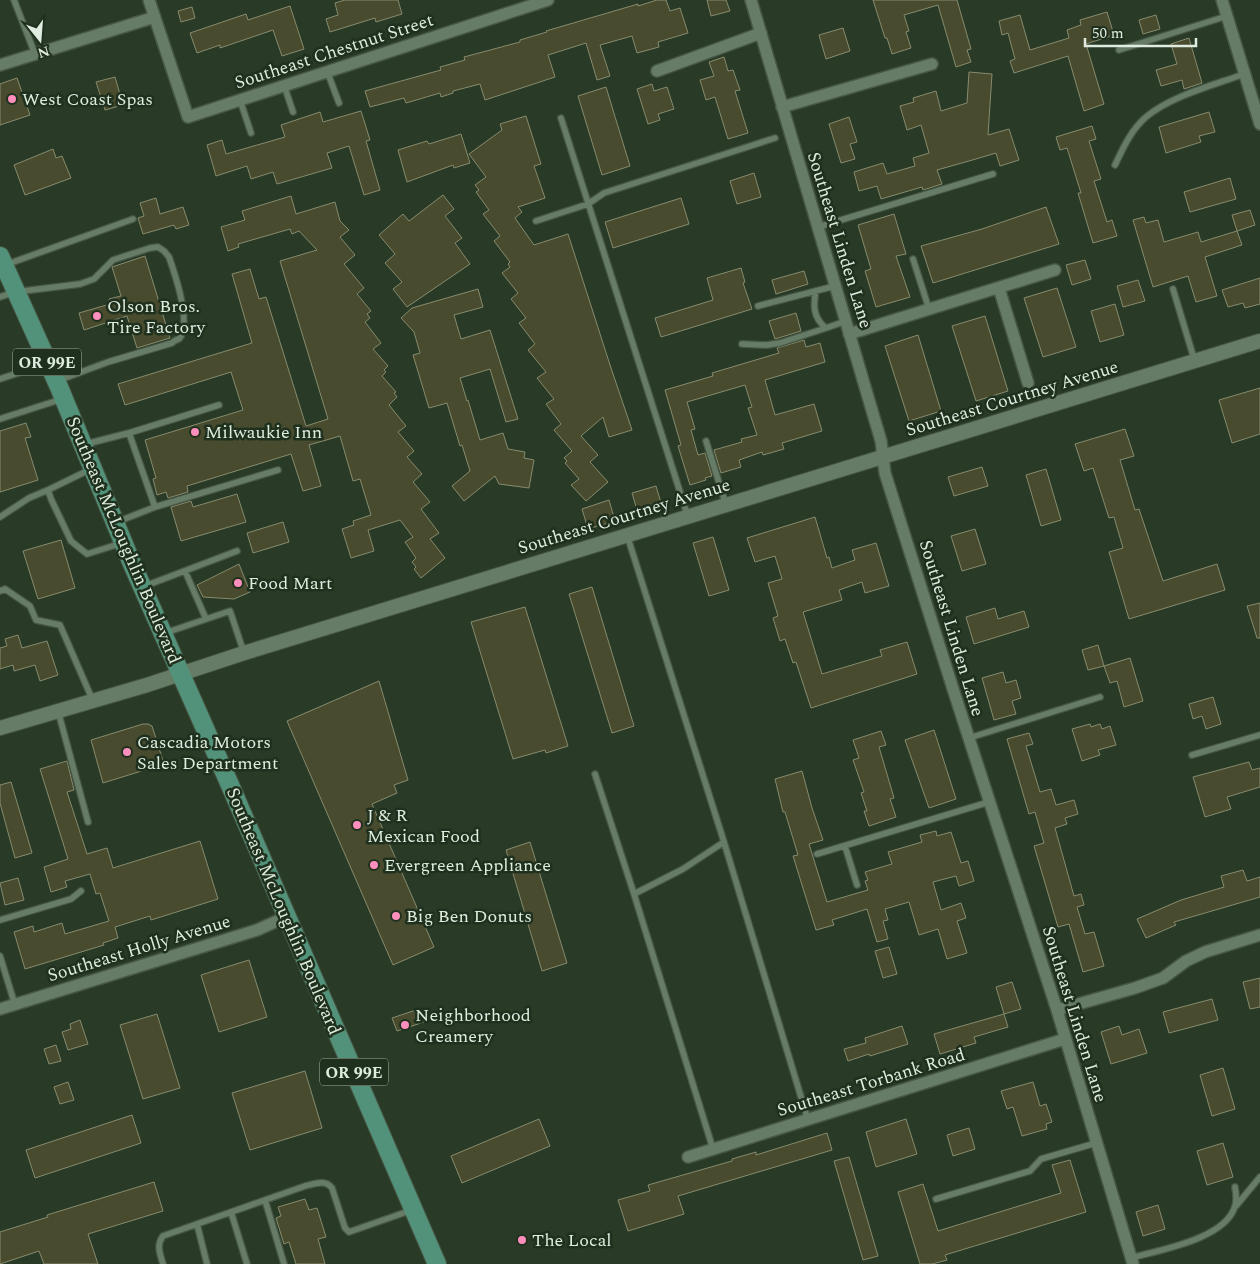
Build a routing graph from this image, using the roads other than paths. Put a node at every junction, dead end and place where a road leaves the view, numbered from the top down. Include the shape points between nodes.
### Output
1 (14, 0) edge
2 (149, 0) edge
3 (548, 0) edge
4 (751, 0) edge
5 (1222, 0) edge
6 (1226, 16) junction
7 (154, 17) junction
8 (761, 34) junction
9 (1119, 50) dead end
10 (35, 54) junction
11 (932, 64) dead end
12 (0, 66) edge
13 (328, 71) junction
14 (657, 71) dead end
15 (1244, 74) junction
16 (284, 85) junction
17 (240, 100) junction
18 (339, 103) dead end
19 (782, 108) junction
20 (293, 112) dead end
21 (561, 118) dead end
22 (1260, 124) edge
23 (251, 133) dead end
24 (776, 138) dead end
25 (1115, 165) dead end
26 (993, 174) dead end
27 (588, 204) junction
28 (133, 220) dead end
29 (536, 221) dead end
30 (818, 227) junction
31 (914, 259) dead end
32 (2, 261) edge
33 (1055, 270) dead end
34 (835, 286) junction
35 (999, 288) junction
36 (1173, 289) dead end
37 (816, 291) junction
38 (8, 295) edge
39 (758, 306) dead end
40 (929, 309) junction
41 (846, 321) junction
42 (826, 328) junction
43 (850, 334) junction
44 (1260, 342) edge
45 (742, 344) dead end
46 (1195, 362) junction
47 (48, 364) junction
48 (0, 379) edge
49 (56, 382) junction
50 (1028, 383) dead end
51 (63, 399) junction
52 (218, 406) dead end
53 (0, 419) edge
54 (129, 433) junction
55 (706, 441) dead end
56 (82, 444) junction
57 (884, 457) junction
58 (92, 468) junction
59 (278, 470) dead end
60 (48, 490) junction
61 (726, 505) junction
62 (155, 507) junction
63 (0, 517) edge
64 (688, 517) junction
65 (115, 523) junction
66 (627, 536) junction
67 (123, 542) junction
68 (237, 551) dead end
69 (186, 571) junction
70 (143, 587) junction
71 (0, 591) edge
72 (206, 619) junction
73 (163, 634) junction
74 (244, 653) junction
75 (181, 674) junction
76 (1100, 697) dead end
77 (93, 701) junction
78 (58, 710) junction
79 (0, 728) edge
80 (1260, 734) edge
81 (969, 738) junction
82 (1192, 755) dead end
83 (595, 774) dead end
84 (989, 802) junction
85 (88, 822) dead end
86 (724, 842) junction
87 (845, 846) junction
88 (817, 854) dead end
89 (857, 885) dead end
90 (81, 891) dead end
91 (634, 894) junction
92 (286, 917) junction
93 (0, 920) edge
94 (1260, 935) edge
95 (0, 956) edge
96 (15, 1005) junction
97 (0, 1009) edge
98 (1057, 1010) junction
99 (1065, 1039) junction
100 (808, 1120) junction
101 (1096, 1143) junction
102 (713, 1150) junction
103 (688, 1157) dead end
104 (1260, 1177) edge
105 (1236, 1187) dead end
106 (265, 1200) junction
107 (936, 1200) dead end
108 (1236, 1206) junction
109 (414, 1210) junction
110 (231, 1212) junction
111 (197, 1224) junction
112 (1132, 1261) edge
113 (163, 1264) edge
114 (207, 1264) edge
115 (247, 1264) edge
116 (284, 1264) edge
117 (437, 1264) edge

1 - 10 lane
2 - 7 street
3 - 13 street, Southeast Chestnut Street
4 - 8 street, Southeast Linden Lane
5 - 6 street
6 - 9 lane
6 - 15 street
7 - 10 street
7 - 17 street, Southeast Chestnut Street via 188,117
8 - 14 street
8 - 19 street, Southeast Linden Lane
10 - 12 street
11 - 19 street
13 - 16 street, Southeast Chestnut Street
13 - 18 lane
15 - 22 street
15 - 25 lane via 1172,101 1146,117 1126,142
16 - 17 street, Southeast Chestnut Street
16 - 20 lane
17 - 23 lane
19 - 30 street, Southeast Linden Lane
21 - 27 lane
24 - 27 lane via 604,193
26 - 30 lane
27 - 29 lane
27 - 64 lane
28 - 32 lane
30 - 34 street, Southeast Linden Lane
31 - 40 lane
32 - 38 main road, Southeast McLoughlin Boulevard / OR 99E
33 - 35 street
34 - 37 lane
34 - 41 street, Southeast Linden Lane
35 - 40 street
35 - 50 street
36 - 46 lane
37 - 39 lane
37 - 42 lane via 814,313
38 - 47 main road, Southeast McLoughlin Boulevard / OR 99E
38 - 49 lane via 80,284 94,279 113,260 150,248 158,247 169,257 183,316 178,339
40 - 43 street
41 - 42 lane
41 - 43 street, Southeast Linden Lane
42 - 45 lane via 780,343
43 - 57 street, Southeast Linden Lane
44 - 46 street, Southeast Courtney Avenue
46 - 57 street, Southeast Courtney Avenue
47 - 48 lane
47 - 49 main road, Southeast McLoughlin Boulevard / OR 99E
49 - 51 main road, Southeast McLoughlin Boulevard / OR 99E
51 - 53 lane
51 - 56 main road, Southeast McLoughlin Boulevard / OR 99E
52 - 54 lane
54 - 56 lane
54 - 62 lane
55 - 61 lane
56 - 58 main road, Southeast McLoughlin Boulevard / OR 99E
57 - 61 street, Southeast Courtney Avenue
57 - 81 street, Southeast Linden Lane via 886,473
58 - 60 lane
58 - 65 main road, Southeast McLoughlin Boulevard / OR 99E
59 - 62 lane
60 - 63 lane
60 - 67 lane via 71,541 87,554
61 - 64 street, Southeast Courtney Avenue
62 - 65 lane
64 - 66 street, Southeast Courtney Avenue
65 - 67 main road, Southeast McLoughlin Boulevard / OR 99E
66 - 74 street, Southeast Courtney Avenue
66 - 86 lane
67 - 70 main road, Southeast McLoughlin Boulevard / OR 99E
68 - 69 lane
69 - 70 lane
69 - 72 lane
70 - 73 main road, Southeast McLoughlin Boulevard / OR 99E
71 - 77 lane via 5,589 30,606 36,620 60,625
72 - 73 lane
72 - 74 lane via 230,611
73 - 75 main road, Southeast McLoughlin Boulevard / OR 99E
74 - 75 street, Southeast Courtney Avenue
75 - 77 street, Southeast Courtney Avenue
75 - 92 main road, Southeast McLoughlin Boulevard / OR 99E
76 - 81 lane
77 - 78 street, Southeast Courtney Avenue
78 - 79 street, Southeast Courtney Avenue
78 - 85 lane
80 - 82 lane
81 - 84 street, Southeast Linden Lane
83 - 91 lane
84 - 87 lane
84 - 98 street, Southeast Linden Lane
86 - 91 lane via 683,869
86 - 100 lane
87 - 88 lane
87 - 89 lane
90 - 93 lane via 71,899
91 - 102 lane
92 - 96 street, Southeast Holly Avenue via 257,930
92 - 109 main road, Southeast McLoughlin Boulevard / OR 99E
94 - 98 street via 1205,952 1163,978
95 - 96 lane
96 - 97 street, Southeast Holly Avenue
98 - 99 street, Southeast Linden Lane
99 - 100 street, Southeast Torbank Road
99 - 101 street, Southeast Linden Lane
100 - 102 street, Southeast Torbank Road
101 - 107 lane via 1041,1159 1030,1171
101 - 112 street, Southeast Linden Lane
102 - 103 street, Southeast Torbank Road
104 - 108 lane
105 - 108 lane
106 - 109 lane via 305,1186 329,1183 349,1232
106 - 110 lane
106 - 116 lane
108 - 112 lane via 1226,1221 1214,1230
109 - 117 main road, Southeast McLoughlin Boulevard / OR 99E
110 - 111 lane
110 - 115 lane
111 - 113 lane via 163,1236 159,1241
111 - 114 lane

